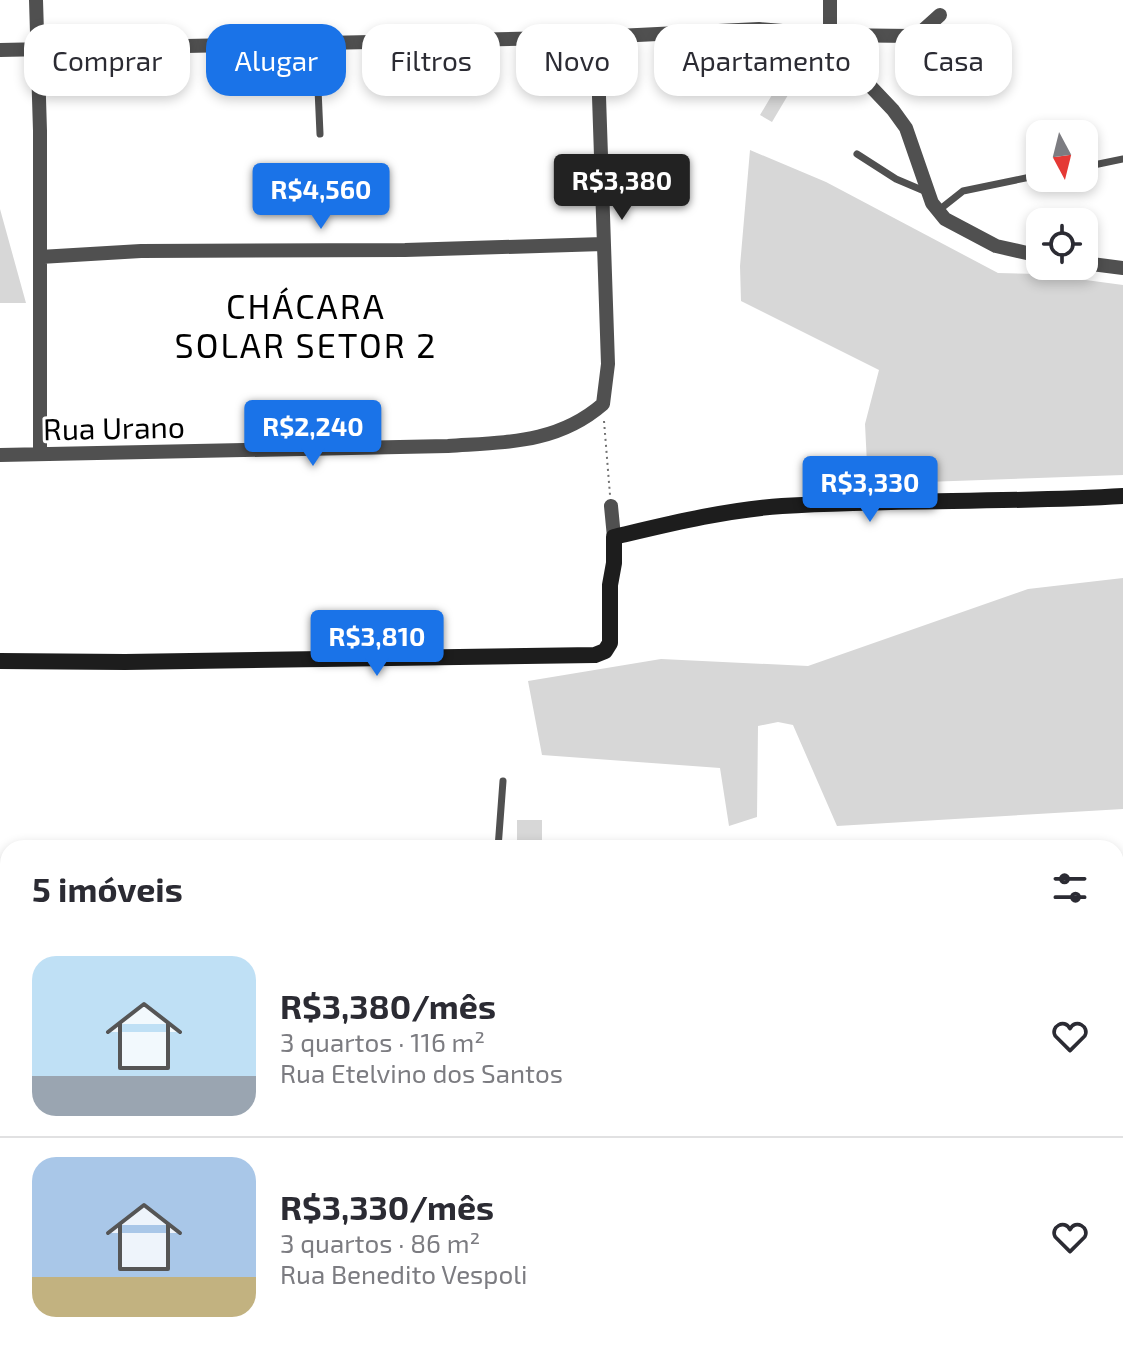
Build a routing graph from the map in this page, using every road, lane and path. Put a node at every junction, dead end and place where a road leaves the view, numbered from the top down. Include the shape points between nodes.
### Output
1 (36, 0) edge
2 (830, 0) edge
3 (940, 15) dead end
4 (37, 24) edge
5 (830, 24) edge
6 (879, 36) edge
7 (516, 39) edge
8 (346, 43) edge
9 (24, 49) edge
10 (0, 50) edge
11 (879, 95) edge
12 (39, 96) edge
13 (318, 96) edge
14 (599, 96) edge
15 (320, 134) dead end
16 (857, 154) dead end
17 (1123, 159) edge
18 (1098, 164) edge
19 (1026, 178) edge
20 (929, 193) junction
21 (939, 211) junction
22 (603, 244) junction
23 (1026, 253) edge
24 (40, 257) junction
25 (1098, 265) edge
26 (1123, 268) edge
27 (603, 404) junction
28 (40, 454) junction
29 (0, 455) edge
30 (1123, 496) edge
31 (611, 506) joint
32 (614, 537) junction
33 (0, 661) edge
34 (503, 781) dead end
35 (499, 840) edge

1 - 4 street
2 - 5 street
3 - 6 street via 920,33
7 - 8 street
9 - 10 street
11 - 20 street via 906,128
12 - 24 street
13 - 15 lane
14 - 22 street
16 - 20 lane
17 - 18 lane
19 - 21 lane via 963,191
20 - 21 street
21 - 23 street via 969,234
22 - 24 street
22 - 27 street via 608,364
24 - 28 street
25 - 26 street
27 - 28 street, Rua Urano via 584,420 519,441
27 - 31 path
28 - 29 street, Rua Urano
30 - 32 street via 781,506
31 - 32 street
32 - 33 street via 610,643 595,655
34 - 35 lane

